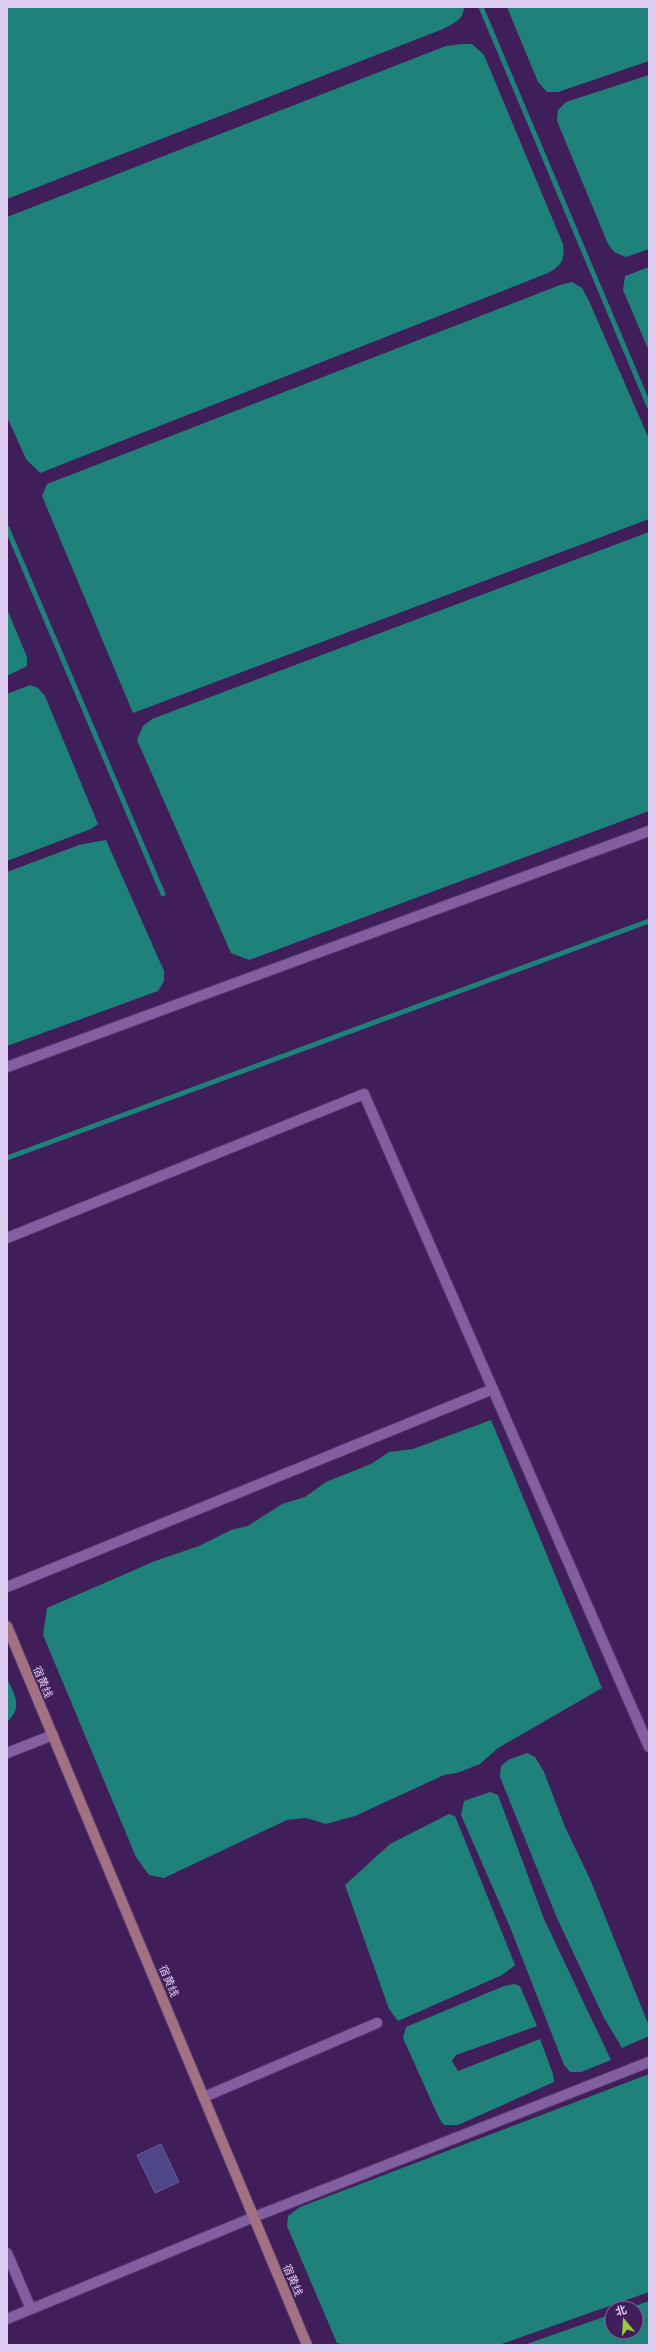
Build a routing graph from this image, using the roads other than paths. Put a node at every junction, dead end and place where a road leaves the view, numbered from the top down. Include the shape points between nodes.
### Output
1 (649, 831) edge
2 (7, 1067) edge
3 (7, 1238) edge
4 (493, 1389) junction
5 (7, 1587) edge
6 (7, 1626) edge
7 (53, 1735) junction
8 (649, 1747) edge
9 (7, 1753) edge
10 (377, 2023) dead end
11 (649, 2062) edge
12 (204, 2097) junction
13 (254, 2217) junction
14 (7, 2253) edge
15 (31, 2309) junction
16 (7, 2319) edge
17 (307, 2345) edge

1 - 2 lane
3 - 4 lane via 364,1094
4 - 5 lane
4 - 8 lane
6 - 7 main road, 宿黄线
7 - 9 lane
7 - 12 main road, 宿黄线
10 - 12 lane
11 - 13 lane
12 - 13 main road, 宿黄线
13 - 15 lane
13 - 17 main road, 宿黄线
14 - 15 lane
15 - 16 lane

